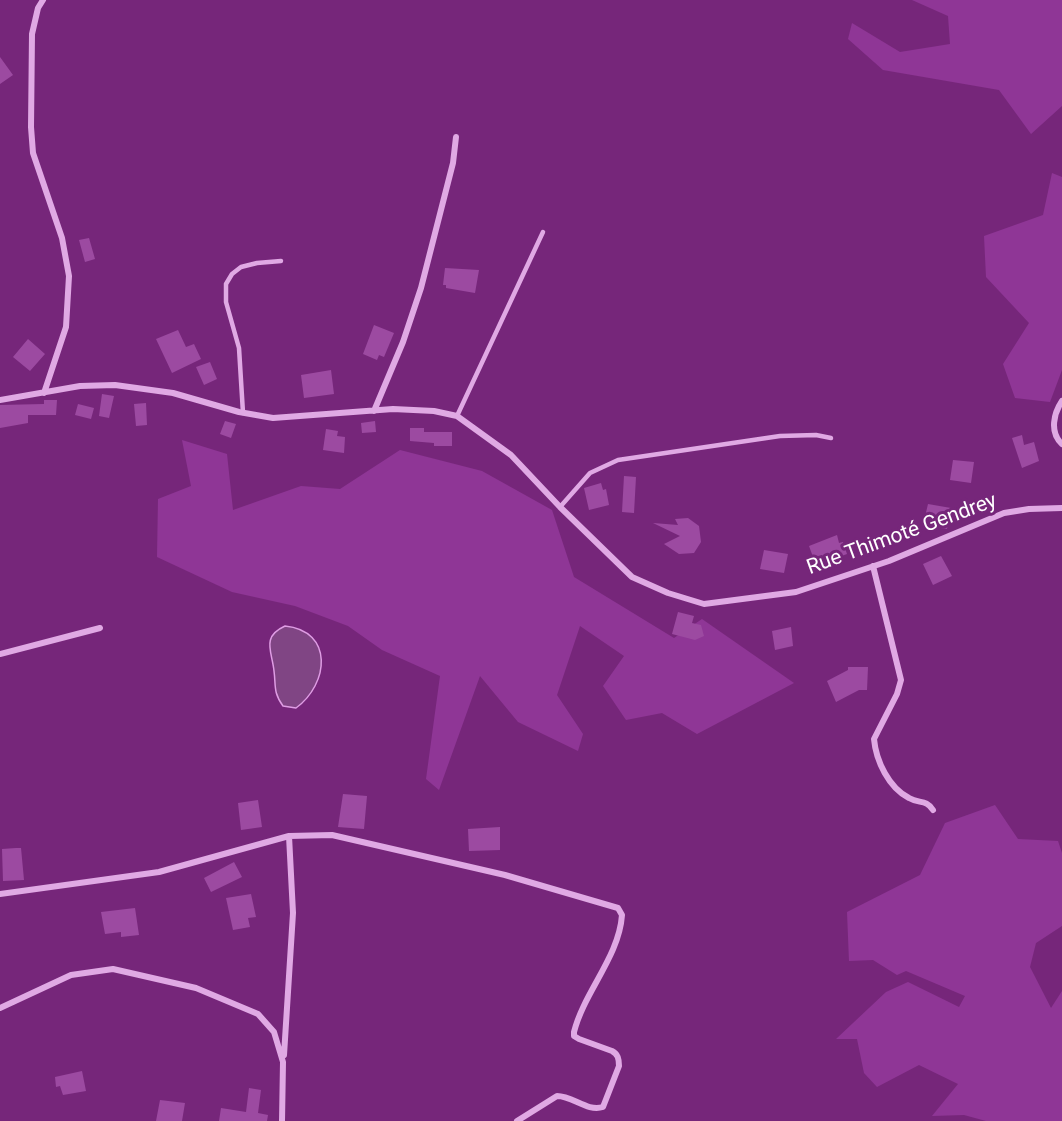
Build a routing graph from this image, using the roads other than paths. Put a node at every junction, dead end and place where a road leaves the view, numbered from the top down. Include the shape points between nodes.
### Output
1 (43, 0) edge
2 (456, 137) dead end
3 (543, 232) dead end
4 (281, 261) dead end
5 (44, 393) junction
6 (0, 400) edge
7 (1062, 401) edge
8 (374, 411) junction
9 (243, 413) junction
10 (457, 416) junction
11 (831, 438) dead end
12 (1062, 444) edge
13 (560, 507) junction
14 (1062, 508) edge
15 (873, 566) junction
16 (100, 628) dead end
17 (0, 654) edge
18 (933, 810) dead end
19 (289, 836) junction
20 (0, 894) edge
21 (0, 1008) edge
22 (283, 1062) junction
23 (282, 1121) edge
24 (517, 1121) edge

1 - 5 street via 32,34 33,153 62,238 69,276 66,327
2 - 8 street via 421,288
3 - 10 lane
4 - 9 lane via 241,267 226,284 226,302 239,348
5 - 6 street, Rue Thimoté Gendrey
5 - 9 street, Rue Thimoté Gendrey via 115,385 172,393
7 - 12 street via 1054,425
8 - 9 street, Rue Thimoté Gendrey via 273,418
8 - 10 street, Rue Thimoté Gendrey via 434,411
10 - 13 street, Rue Thimoté Gendrey via 511,455
11 - 13 lane via 780,436 618,460 590,473
13 - 15 street, Rue Thimoté Gendrey via 632,577 704,604 796,592
14 - 15 street, Rue Thimoté Gendrey via 1004,513
15 - 18 street via 901,680 874,739 875,746 891,782 909,799 925,801
16 - 17 street
19 - 20 street via 159,872
19 - 22 street via 293,913
19 - 24 street via 332,835 402,850 618,908 622,915 615,941 574,1032 579,1039 616,1053 619,1060 603,1107 591,1108 557,1096
21 - 22 street via 71,975 113,969 196,988 258,1014 274,1032
22 - 23 street

